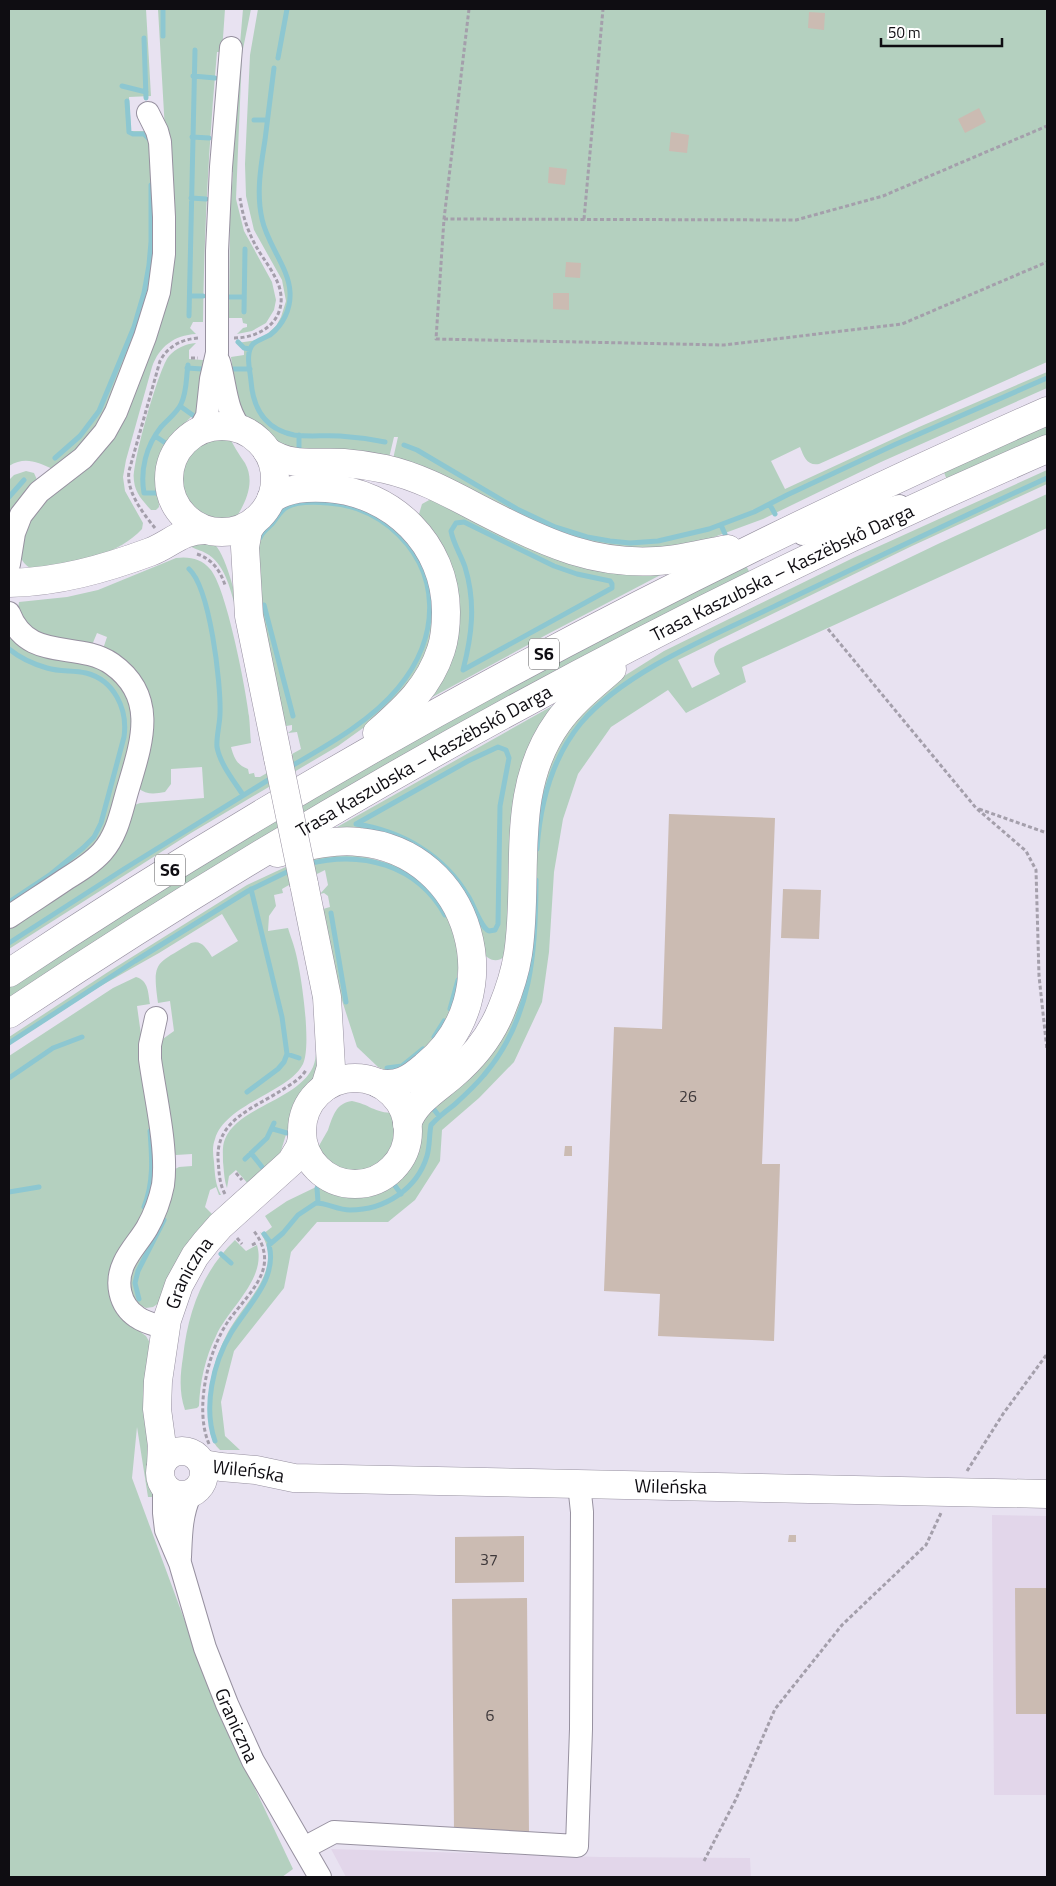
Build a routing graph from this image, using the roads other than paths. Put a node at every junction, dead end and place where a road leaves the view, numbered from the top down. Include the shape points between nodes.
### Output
1 (231, 48) dead end
2 (148, 113) dead end
3 (217, 354) junction
4 (1047, 411) edge
5 (242, 430) junction
6 (199, 431) junction
7 (1047, 450) edge
8 (267, 451) junction
9 (938, 460) junction
10 (952, 491) junction
11 (171, 496) junction
12 (271, 499) junction
13 (254, 521) junction
14 (846, 521) junction
15 (208, 530) junction
16 (749, 549) junction
17 (9, 564) edge
18 (98, 570) junction
19 (9, 583) edge
20 (755, 584) junction
21 (9, 613) edge
22 (250, 616) junction
23 (648, 638) junction
24 (334, 772) junction
25 (256, 857) junction
26 (9, 917) edge
27 (9, 973) edge
28 (327, 997) junction
29 (9, 1014) edge
30 (156, 1018) dead end
31 (372, 1081) junction
32 (325, 1087) junction
33 (407, 1124) junction
34 (302, 1138) junction
35 (329, 1178) junction
36 (240, 1211) junction
37 (164, 1341) junction
38 (190, 1471) junction
39 (580, 1484) junction
40 (1047, 1494) edge
41 (304, 1848) junction
42 (320, 1877) edge

1 - 3 street via 217,242
2 - 17 street via 160,142 164,217 164,254 156,302 111,422 90,450 39,492 25,508 16,528
3 - 5 street via 228,408
3 - 6 street via 207,416
4 - 9 main road, Trasa Kaszubska – Kaszëbskô Darga / S6
5 - 6 main road via 215,426
5 - 8 main road via 256,438
6 - 11 main road via 185,440 172,458 168,480
7 - 10 main road, Trasa Kaszubska – Kaszëbskô Darga / S6
8 - 12 main road via 275,477
8 - 16 main road via 290,462 366,466 418,479 538,538 588,556 623,561 659,561
9 - 14 street
9 - 16 main road, Trasa Kaszubska – Kaszëbskô Darga / S6
10 - 14 street
10 - 20 main road, Trasa Kaszubska – Kaszëbskô Darga / S6
11 - 15 main road via 186,519
11 - 18 main road via 169,510 162,523
12 - 13 main road
12 - 24 main road via 289,490 339,489 383,504 418,534 432,552 442,581 446,627 442,649 433,670 407,707
13 - 15 main road via 239,530
13 - 22 main road via 248,530 245,547
14 - 16 street
14 - 20 street
15 - 18 main road via 185,532 152,551
15 - 22 main road via 222,543
16 - 24 main road, Trasa Kaszubska – Kaszëbskô Darga / S6 via 556,648
18 - 19 main road via 58,579
20 - 23 main road, Trasa Kaszubska – Kaszëbskô Darga / S6
21 - 26 street via 16,627 36,642 59,650 94,655 120,670 138,695 143,724 141,744 108,845 87,865
22 - 28 main road, bridge
23 - 25 main road, Trasa Kaszubska – Kaszëbskô Darga / S6 via 467,734
23 - 33 main road via 576,701 545,743 530,784 525,812 518,954 509,990 481,1046 417,1106
24 - 27 main road, Trasa Kaszubska – Kaszëbskô Darga / S6 via 153,880
25 - 29 main road, Trasa Kaszubska – Kaszëbskô Darga / S6
25 - 31 main road via 339,841 380,845 423,866 454,900 464,921 472,958 472,986 467,1008 457,1030 442,1050 415,1075 398,1084
28 - 31 main road via 353,1065
28 - 32 main road via 331,1067
30 - 37 street via 150,1059 164,1158 163,1185 151,1220 123,1265 119,1285 120,1294 130,1311
31 - 32 main road via 344,1079
31 - 33 main road via 396,1098
32 - 34 main road via 305,1111
33 - 35 main road via 404,1152 382,1177 362,1184
34 - 35 main road via 312,1164
34 - 36 main road, Graniczna via 291,1162
35 - 36 main road, Graniczna via 303,1178
36 - 37 main road, Graniczna via 220,1226 195,1256 177,1291
37 - 38 main road, Graniczna via 166,1380
38 - 39 main road, Wileńska via 221,1467 294,1478
38 - 41 street, Graniczna via 164,1521 166,1530 227,1704 253,1761
39 - 40 main road, Wileńska via 959,1482
39 - 41 street via 581,1729 577,1846 334,1832
41 - 42 street, Graniczna

